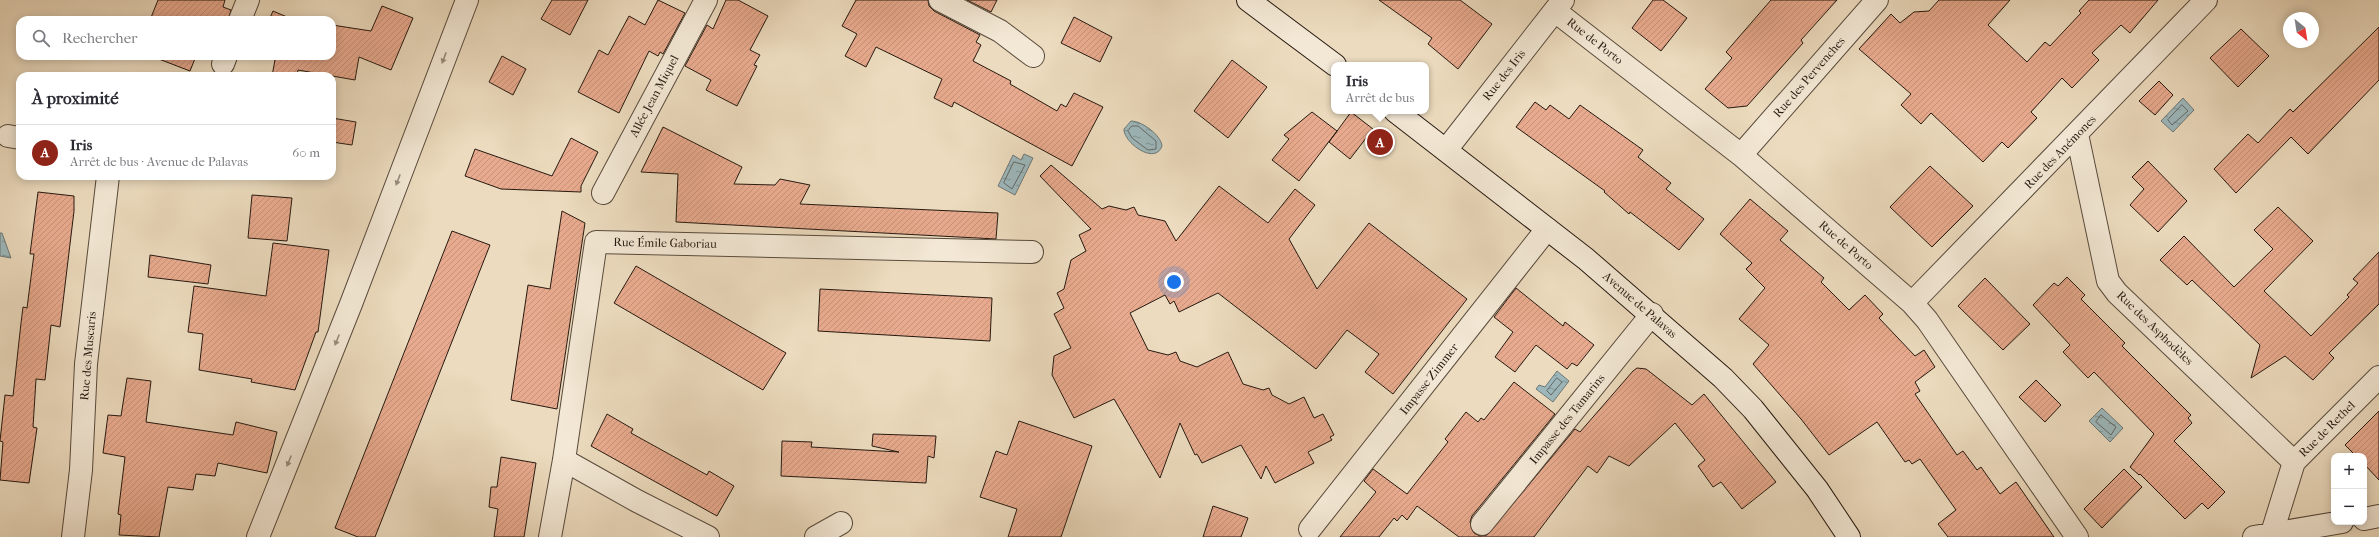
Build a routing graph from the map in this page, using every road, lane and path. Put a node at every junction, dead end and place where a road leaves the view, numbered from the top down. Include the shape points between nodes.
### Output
1 (248, 0) edge
2 (463, 0) edge
3 (467, 0) edge
4 (706, 0) edge
5 (940, 0) edge
6 (1248, 0) edge
7 (1877, 0) edge
8 (2206, 0) edge
9 (1559, 5) edge
10 (242, 16) edge
11 (458, 22) junction
12 (1033, 56) dead end
13 (1331, 62) edge
14 (1399, 114) edge
15 (2077, 134) junction
16 (1446, 150) junction
17 (1741, 155) junction
18 (108, 180) edge
19 (603, 193) dead end
20 (1547, 228) junction
21 (1032, 252) dead end
22 (1912, 303) junction
23 (1652, 314) junction
24 (2379, 377) edge
25 (564, 460) junction
26 (2294, 462) junction
27 (2379, 516) edge
28 (2367, 518) edge
29 (841, 523) dead end
30 (1482, 524) dead end
31 (2331, 524) edge
32 (1310, 530) dead end
33 (2263, 535) edge
34 (73, 537) edge
35 (258, 537) edge
36 (550, 537) edge
37 (708, 537) edge
38 (816, 537) edge
39 (1849, 537) edge
40 (2077, 537) edge

1 - 10 street
2 - 11 street
3 - 11 street
4 - 19 street, Allée Jean Miquel
5 - 12 street via 1000,31
6 - 13 street
7 - 17 street, Rue des Pervenches
8 - 15 street, Rue des Anémones
9 - 16 street, Rue des Iris
9 - 17 street, Rue de Porto
11 -> 35 street via 351,304
14 - 16 street, Avenue de Palavas
15 - 22 street, Rue des Anémones
15 - 26 street, Rue des Asphodèles via 2108,280 2117,293
16 - 20 street, Avenue de Palavas
17 - 22 street, Rue de Porto
18 - 34 street, Rue des Muscaris via 86,364 81,470
20 - 23 street, Avenue de Palavas
20 - 32 street, Impasse Zimmer
21 - 25 street, Rue Émile Gaboriau via 596,242
22 - 40 street, Rue de Porto via 1927,320
23 - 30 street, Impasse des Tamarins
23 - 39 street, Avenue de Palavas via 1723,378 1753,409 1817,489
24 - 26 street, Rue de Rethel
25 - 36 street, Rue Émile Gaboriau
25 - 37 street via 637,502
26 - 33 street, Rue de Rethel
27 - 28 street
29 - 38 street
31 - 33 street

